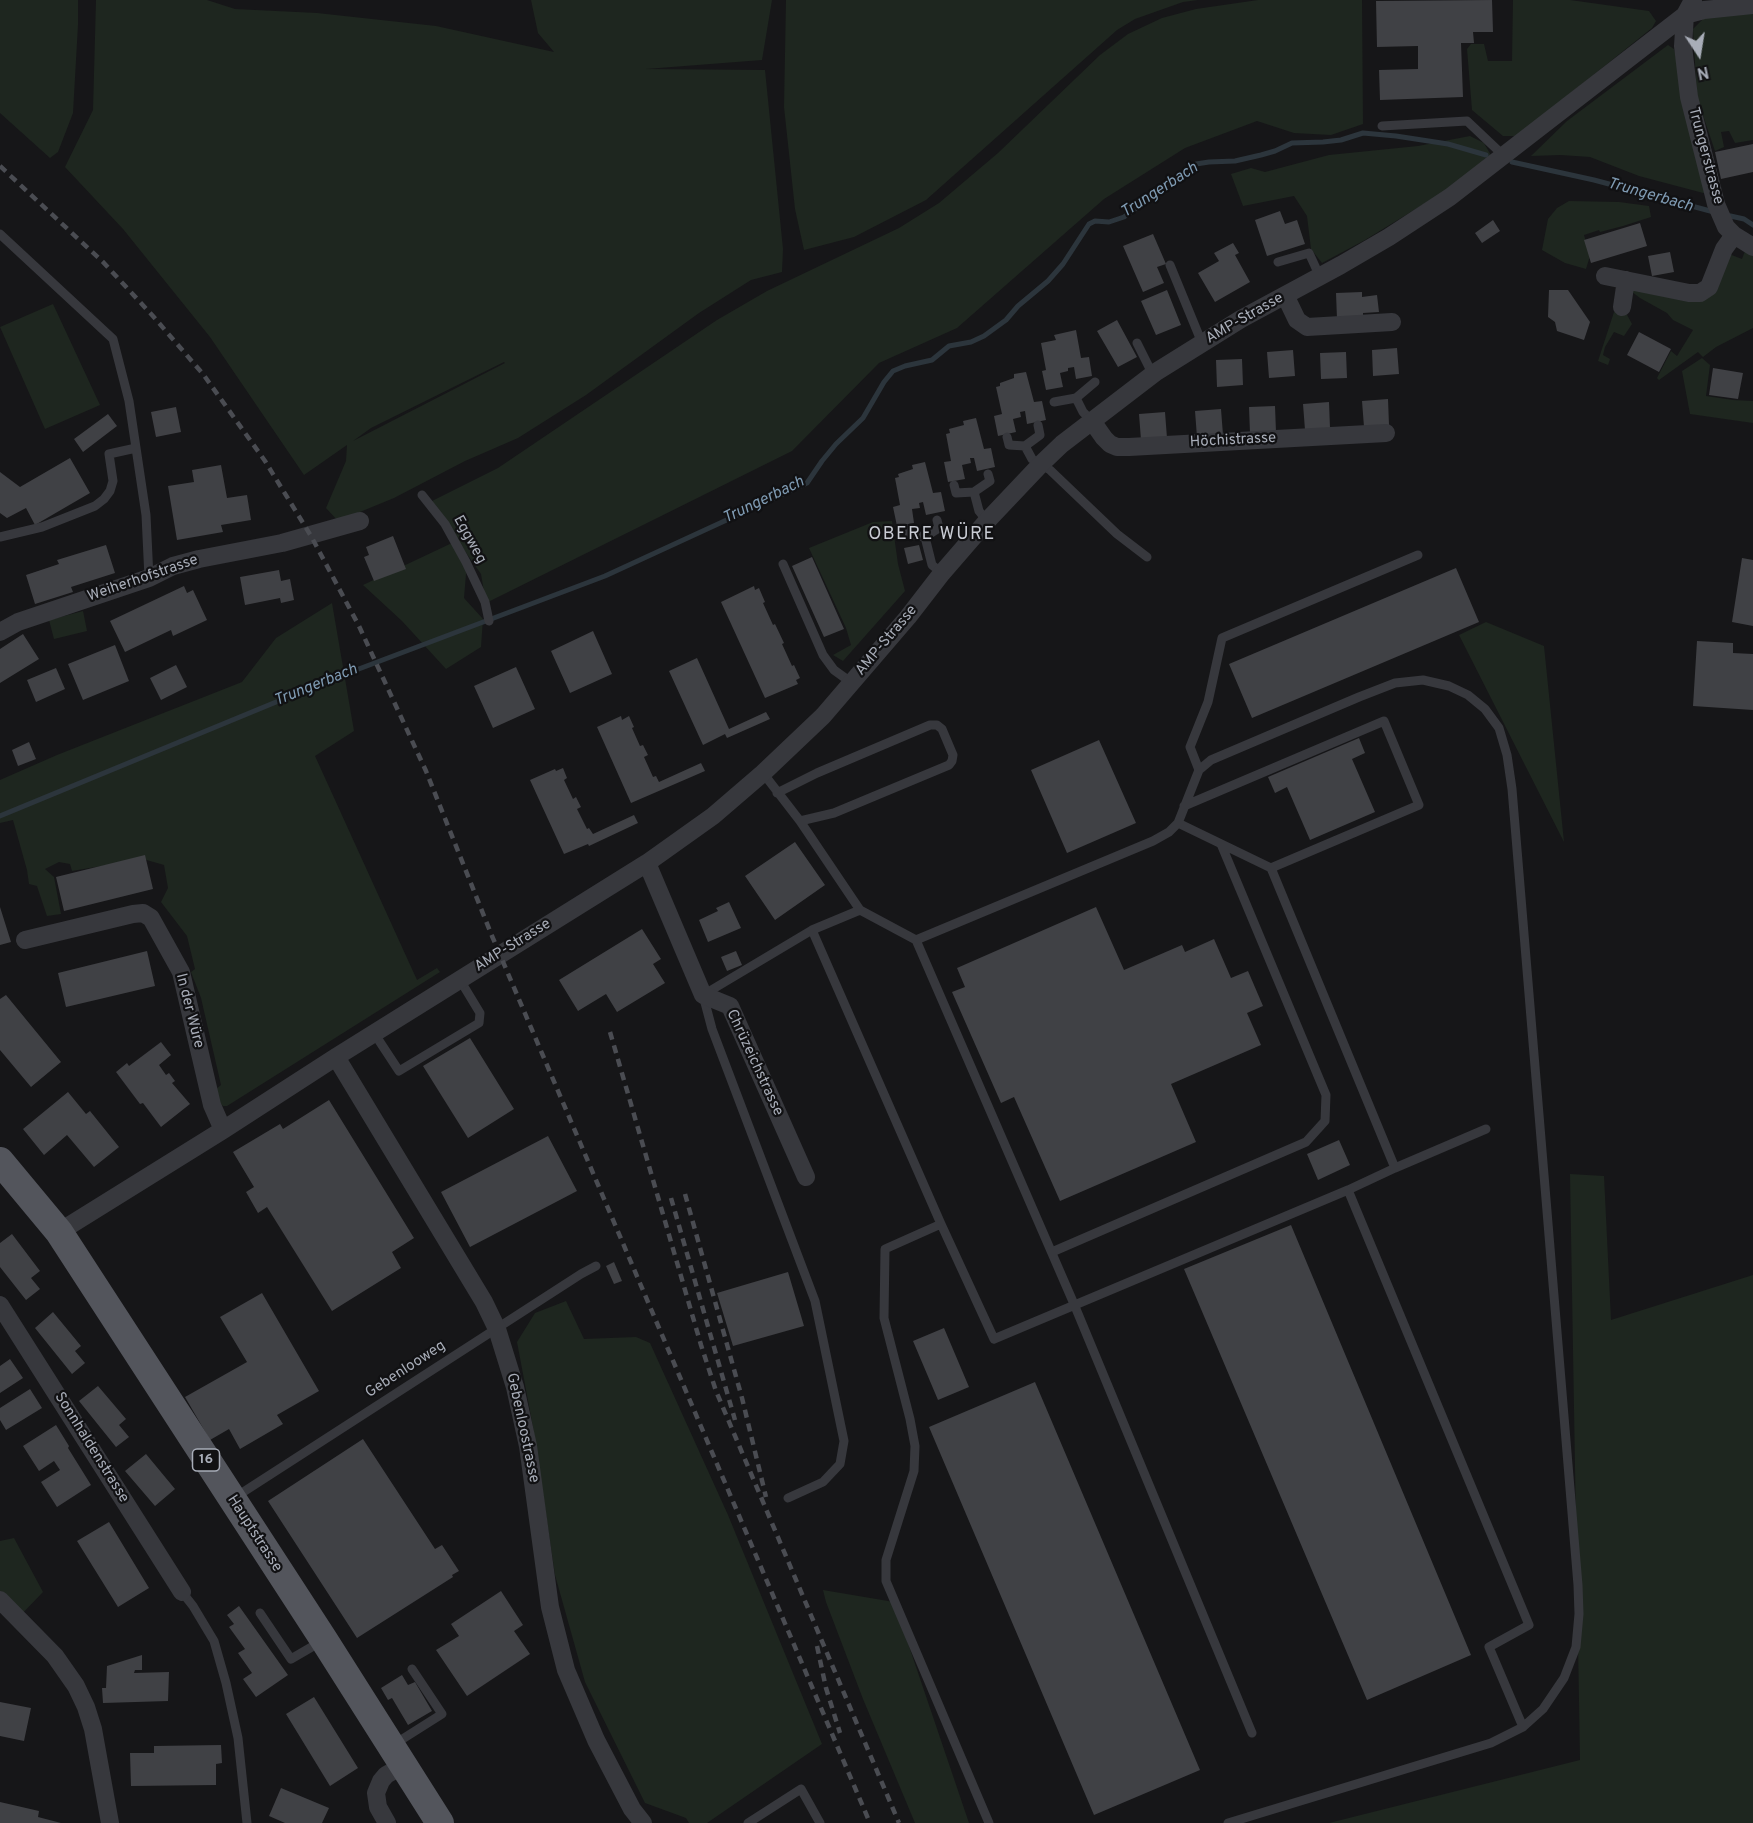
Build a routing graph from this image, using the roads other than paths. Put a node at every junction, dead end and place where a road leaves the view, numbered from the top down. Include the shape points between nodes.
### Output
1 (1753, 5) edge
2 (1689, 8) edge
3 (1382, 126) dead end
4 (1504, 156) junction
5 (1730, 231) junction
6 (0, 234) edge
7 (1753, 247) edge
8 (1278, 262) dead end
9 (1170, 265) dead end
10 (1605, 276) dead end
11 (1320, 277) junction
12 (1626, 280) junction
13 (1285, 295) junction
14 (1622, 307) dead end
15 (1392, 322) dead end
16 (1137, 343) dead end
17 (1202, 343) junction
18 (1153, 375) junction
19 (1095, 382) dead end
20 (1076, 398) junction
21 (1054, 402) dead end
22 (1092, 421) junction
23 (1038, 425) dead end
24 (1386, 433) dead end
25 (1007, 437) dead end
26 (1024, 446) junction
27 (136, 448) junction
28 (1041, 464) junction
29 (988, 474) dead end
30 (954, 485) dead end
31 (974, 492) junction
32 (422, 495) dead end
33 (937, 520) dead end
34 (360, 521) dead end
35 (987, 521) junction
36 (908, 529) dead end
37 (0, 537) edge
38 (925, 537) junction
39 (1418, 555) dead end
40 (1147, 557) dead end
41 (783, 564) dead end
42 (942, 573) junction
43 (149, 578) junction
44 (489, 621) dead end
45 (0, 632) edge
46 (852, 684) junction
47 (1199, 770) junction
48 (763, 773) junction
49 (777, 793) junction
50 (1184, 806) junction
51 (800, 821) junction
52 (1178, 822) junction
53 (1221, 844) junction
54 (647, 862) junction
55 (1271, 868) junction
56 (860, 910) junction
57 (812, 930) junction
58 (25, 940) dead end
59 (916, 940) junction
60 (460, 980) junction
61 (703, 995) junction
62 (374, 1033) junction
63 (336, 1057) junction
64 (223, 1130) junction
65 (1486, 1130) dead end
66 (0, 1161) edge
67 (1395, 1168) junction
68 (806, 1177) dead end
69 (1348, 1190) junction
70 (941, 1224) junction
71 (59, 1232) junction
72 (1052, 1252) junction
73 (596, 1266) dead end
74 (1074, 1304) junction
75 (0, 1305) edge
76 (497, 1329) junction
77 (788, 1498) dead end
78 (232, 1500) junction
79 (182, 1592) joint
80 (0, 1600) edge
81 (260, 1612) dead end
82 (324, 1640) junction
83 (412, 1669) dead end
84 (1522, 1727) junction
85 (1252, 1732) dead end
86 (397, 1755) junction
87 (110, 1823) edge
88 (247, 1823) edge
89 (387, 1823) edge
90 (440, 1823) edge
91 (643, 1823) edge
92 (748, 1823) edge
93 (820, 1823) edge
94 (989, 1823) edge
95 (1228, 1823) edge

1 - 2 street, AMP-Strasse
2 - 4 street, AMP-Strasse
2 - 5 street, Trungerstrasse via 1683,46 1689,97 1716,204
3 - 4 lane via 1467,121
4 - 11 street, AMP-Strasse via 1450,197
5 - 7 street
5 - 12 street via 1712,282 1703,292 1689,293
6 - 27 lane via 113,339
8 - 11 lane via 1309,252
9 - 17 lane
10 - 12 street
11 - 13 street, AMP-Strasse
12 - 14 street
13 - 15 street via 1297,320 1307,327
13 - 17 street, AMP-Strasse
16 - 18 lane
17 - 18 street, AMP-Strasse
18 - 22 street, AMP-Strasse
19 - 20 lane
20 - 21 lane
20 - 22 lane
22 - 24 street, Höchistrasse via 1110,444 1118,447
22 - 28 street, AMP-Strasse
23 - 26 lane via 1040,435
25 - 26 lane via 1009,445
26 - 28 lane via 1032,459
27 - 37 lane via 109,454 113,481 104,499 95,506 42,527
27 - 43 lane via 146,515
28 - 35 street, AMP-Strasse
28 - 40 lane
29 - 31 lane via 990,482
30 - 31 lane via 956,493
31 - 35 lane via 979,511
32 - 44 lane, Eggweg via 445,524 466,562 485,602
33 - 38 lane via 939,528
34 - 43 street, Weiherhofstrasse via 282,543 190,561
35 - 42 street, AMP-Strasse
36 - 38 lane via 909,534
38 - 42 lane via 932,565
39 - 47 lane via 1222,638 1208,702 1190,747
41 - 46 lane via 823,655
42 - 46 street, AMP-Strasse
43 - 45 street, Weiherhofstrasse via 18,622
46 - 48 street, AMP-Strasse
47 - 50 lane
47 - 84 lane via 1211,760 1395,683 1423,681 1449,686 1485,709 1499,728 1508,755 1512,789 1579,1614 1575,1647 1564,1678 1543,1709
48 - 49 lane
48 - 54 street, AMP-Strasse via 713,816
49 - 51 lane
49 - 51 lane via 930,725 942,729 953,755 949,765 834,813
50 - 52 lane
50 - 55 lane via 1384,721 1419,805
51 - 56 lane
52 - 53 lane
52 - 59 lane via 1153,841
53 - 55 lane
53 - 72 lane via 1326,1095 1325,1121 1306,1142
54 - 60 street, AMP-Strasse
54 - 61 street
55 - 67 lane
56 - 57 lane
56 - 59 lane
57 - 61 lane
57 - 70 lane
58 - 64 street, In der Würe via 138,913 151,918 181,972 212,1105
59 - 72 lane
60 - 62 street, AMP-Strasse
60 - 62 lane via 480,1013 479,1023 399,1071
61 - 68 street, Chrüzeichstrasse via 730,1006
61 - 77 lane via 712,1029 815,1301 844,1441 840,1464 823,1482
62 - 63 street, AMP-Strasse
63 - 64 street, AMP-Strasse
63 - 76 street, Gebenloostrasse
64 - 71 street, AMP-Strasse
65 - 67 lane
66 - 71 main road, Hauptstrasse / 16
67 - 69 lane
69 - 74 lane
69 - 84 lane via 1529,1625 1489,1647
70 - 74 lane via 994,1339
70 - 94 lane via 885,1249 884,1318 915,1446 914,1472 886,1560 886,1581
71 - 78 main road, Hauptstrasse / 16
72 - 74 lane
73 - 76 lane, Gebenlooweg
74 - 85 lane
75 - 79 street, Sonnhaldenstrasse
76 - 78 lane, Gebenlooweg
76 - 91 street, Gebenloostrasse via 528,1446 550,1607 566,1670 596,1740
78 - 82 main road, Hauptstrasse / 16
79 - 88 lane via 214,1641 238,1738
80 - 87 street via 55,1656 76,1686 93,1729
81 - 82 lane via 291,1659
82 - 86 main road, Hauptstrasse / 16
83 - 86 lane via 442,1714
84 - 95 lane via 1491,1743
86 - 89 street via 376,1793
86 - 90 main road, Hauptstrasse / 16
92 - 93 lane via 801,1789

